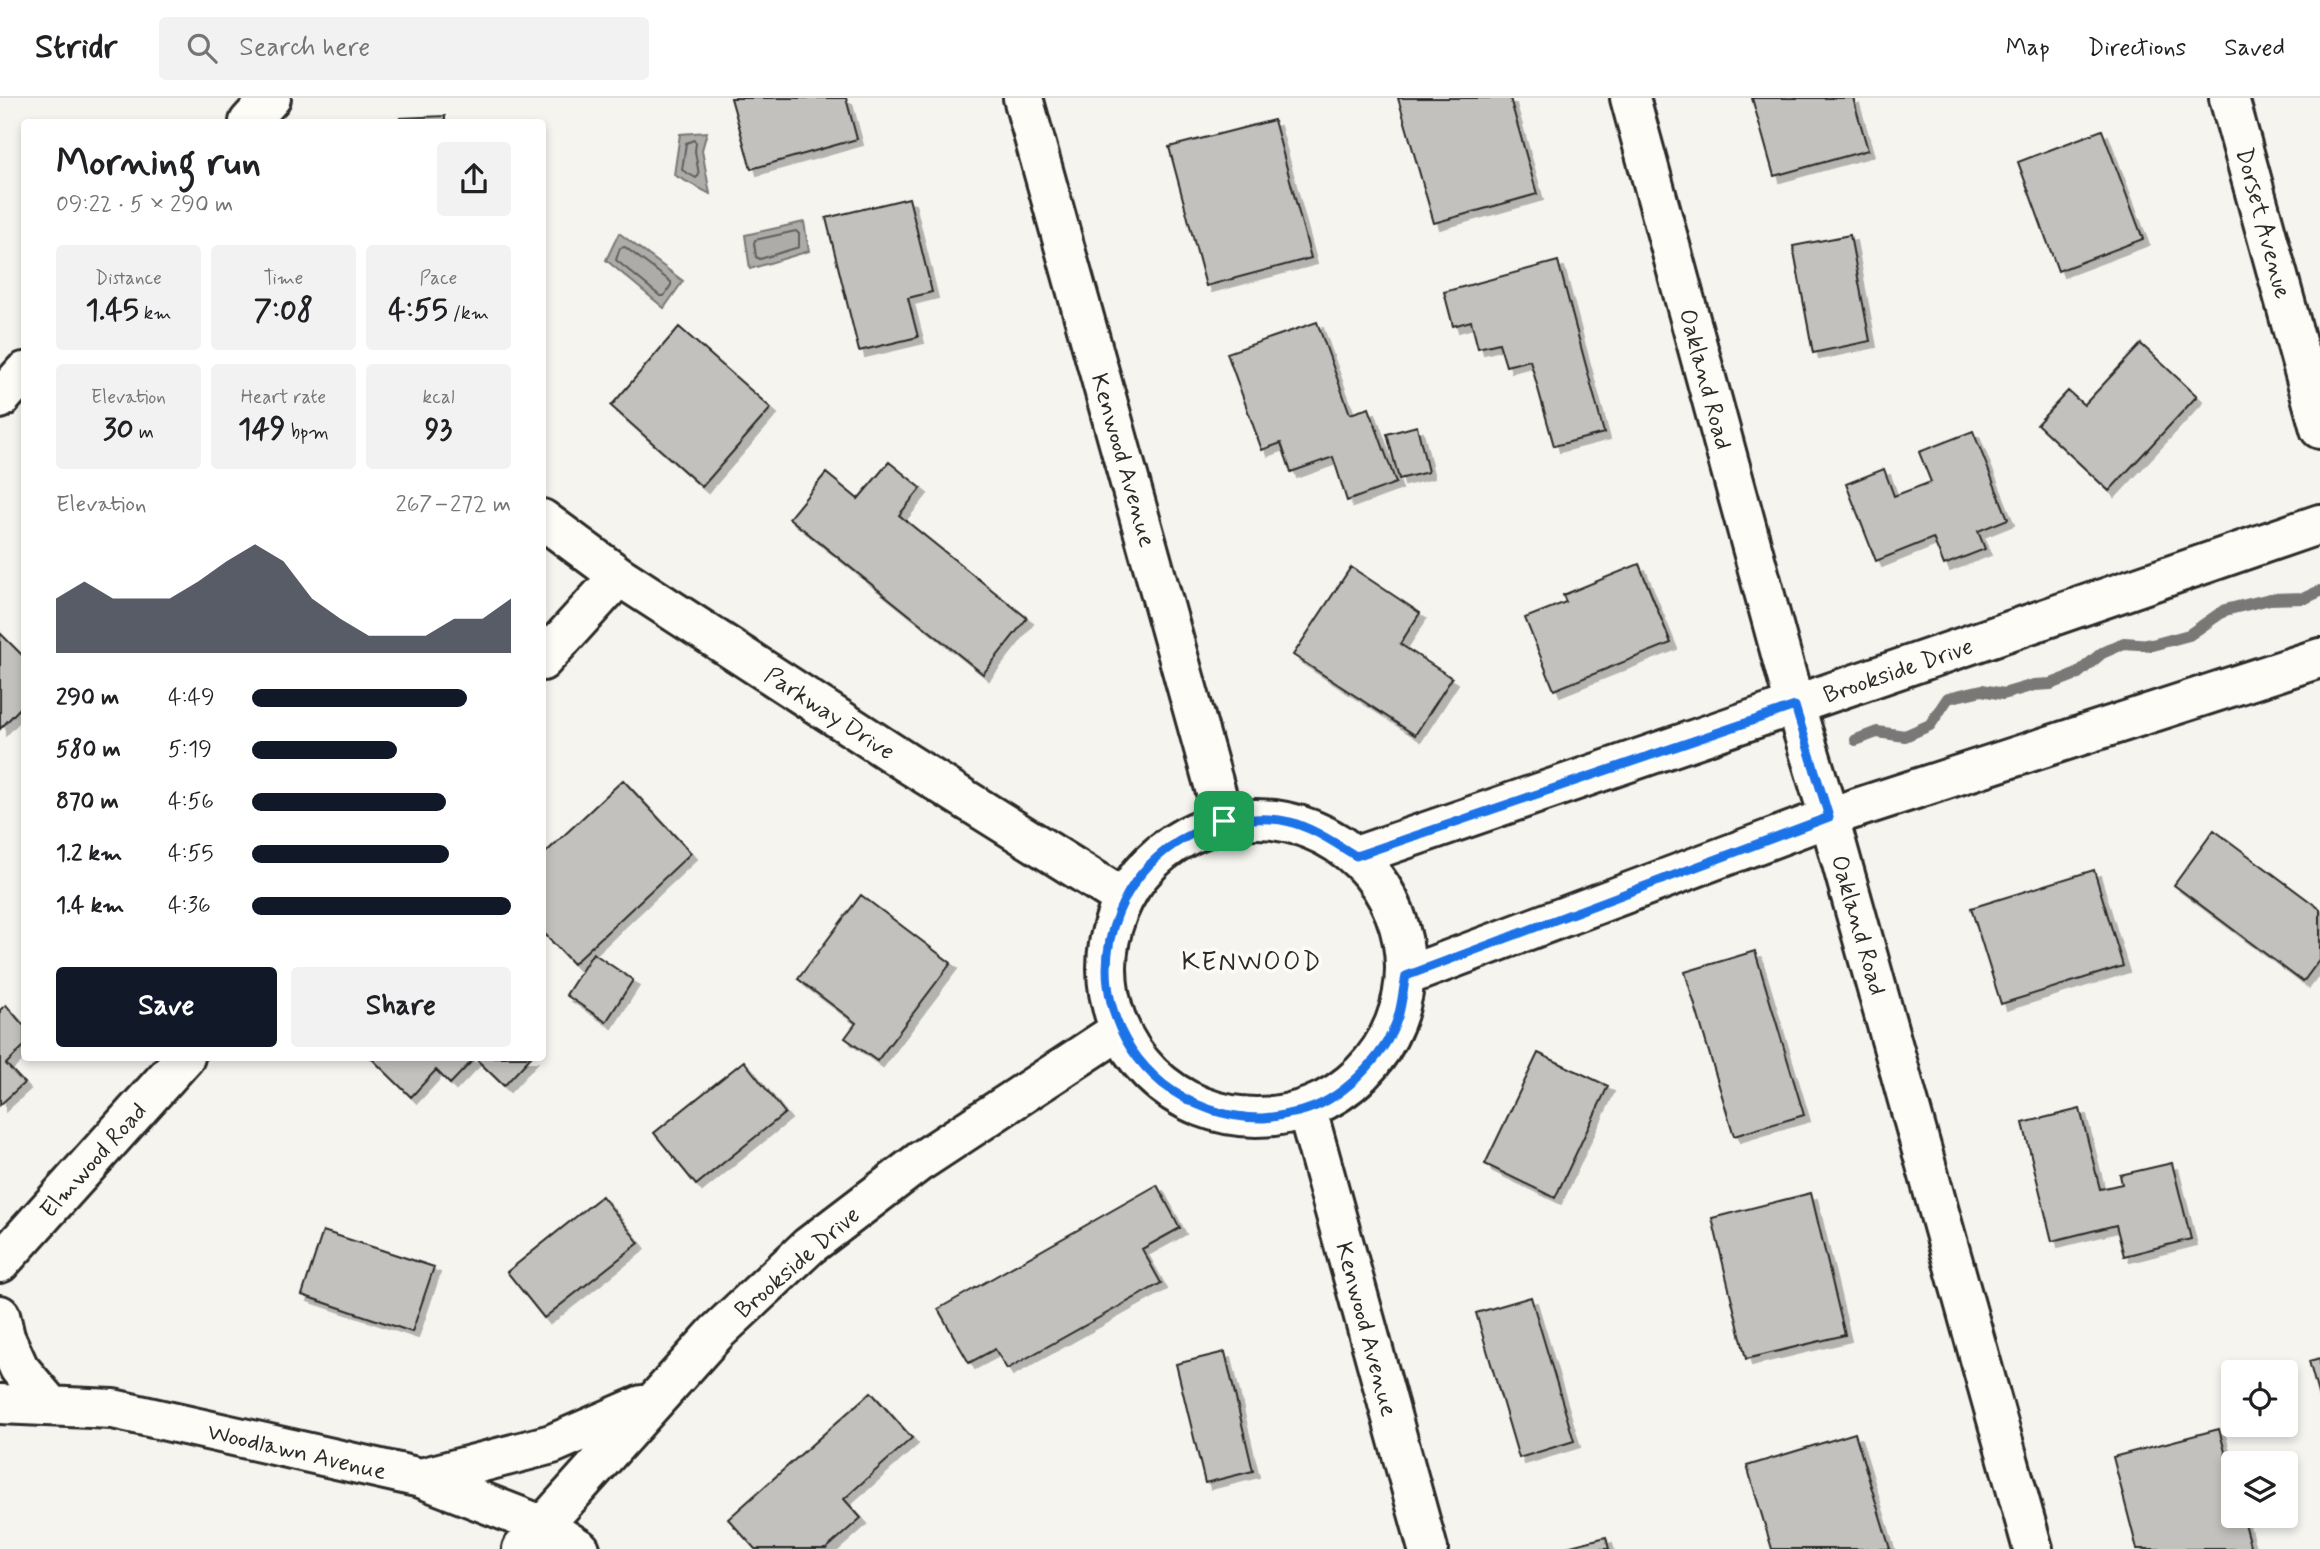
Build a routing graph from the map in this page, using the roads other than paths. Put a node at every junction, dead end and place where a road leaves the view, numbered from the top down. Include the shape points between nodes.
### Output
1 (271, 98) edge
2 (1023, 98) edge
3 (1630, 98) edge
4 (2229, 98) edge
5 (252, 119) edge
6 (21, 375) edge
7 (0, 399) edge
8 (2320, 429) edge
9 (546, 522) edge
10 (2320, 524) edge
11 (619, 576) junction
12 (546, 657) edge
13 (2320, 658) edge
14 (1795, 706) junction
15 (1829, 817) junction
16 (1224, 821) junction
17 (1356, 856) junction
18 (1123, 898) junction
19 (1406, 976) junction
20 (1120, 1030) junction
21 (182, 1061) edge
22 (1307, 1110) junction
23 (0, 1263) edge
24 (0, 1315) edge
25 (654, 1400) junction
26 (0, 1404) edge
27 (51, 1406) junction
28 (421, 1478) junction
29 (533, 1537) edge
30 (580, 1549) edge
31 (1428, 1549) edge
32 (2033, 1549) edge

1 - 5 street
2 - 16 street, Kenwood Avenue
3 - 14 street, Oakland Road
4 - 8 street, Dorset Avenue
6 - 7 street
9 - 11 street, Parkway Drive
10 - 14 street, Brookside Drive
11 - 12 street
11 - 18 street, Parkway Drive
13 - 15 street
14 - 15 street, Oakland Road
14 - 17 street, Brookside Drive
15 - 19 street
15 - 32 street, Oakland Road
16 - 17 street via 1271,818 1316,831
16 - 18 street via 1184,837 1166,850 1149,863
17 - 19 street via 1384,891 1402,931
18 - 20 street via 1109,941 1108,975
19 - 22 street via 1398,1019 1376,1058 1346,1089
20 - 22 street via 1144,1068 1178,1096 1199,1105 1219,1113 1263,1118
20 - 25 street, Brookside Drive via 919,1162 809,1246 716,1333
21 - 23 street, Elmwood Road
22 - 31 street, Kenwood Avenue
24 - 27 street via 19,1368
25 - 28 street via 552,1444
25 - 29 street, Brookside Drive
26 - 27 street, Woodlawn Avenue
27 - 28 street, Woodlawn Avenue via 113,1409
28 - 29 street, Woodlawn Avenue
29 - 30 street, Woodlawn Avenue

